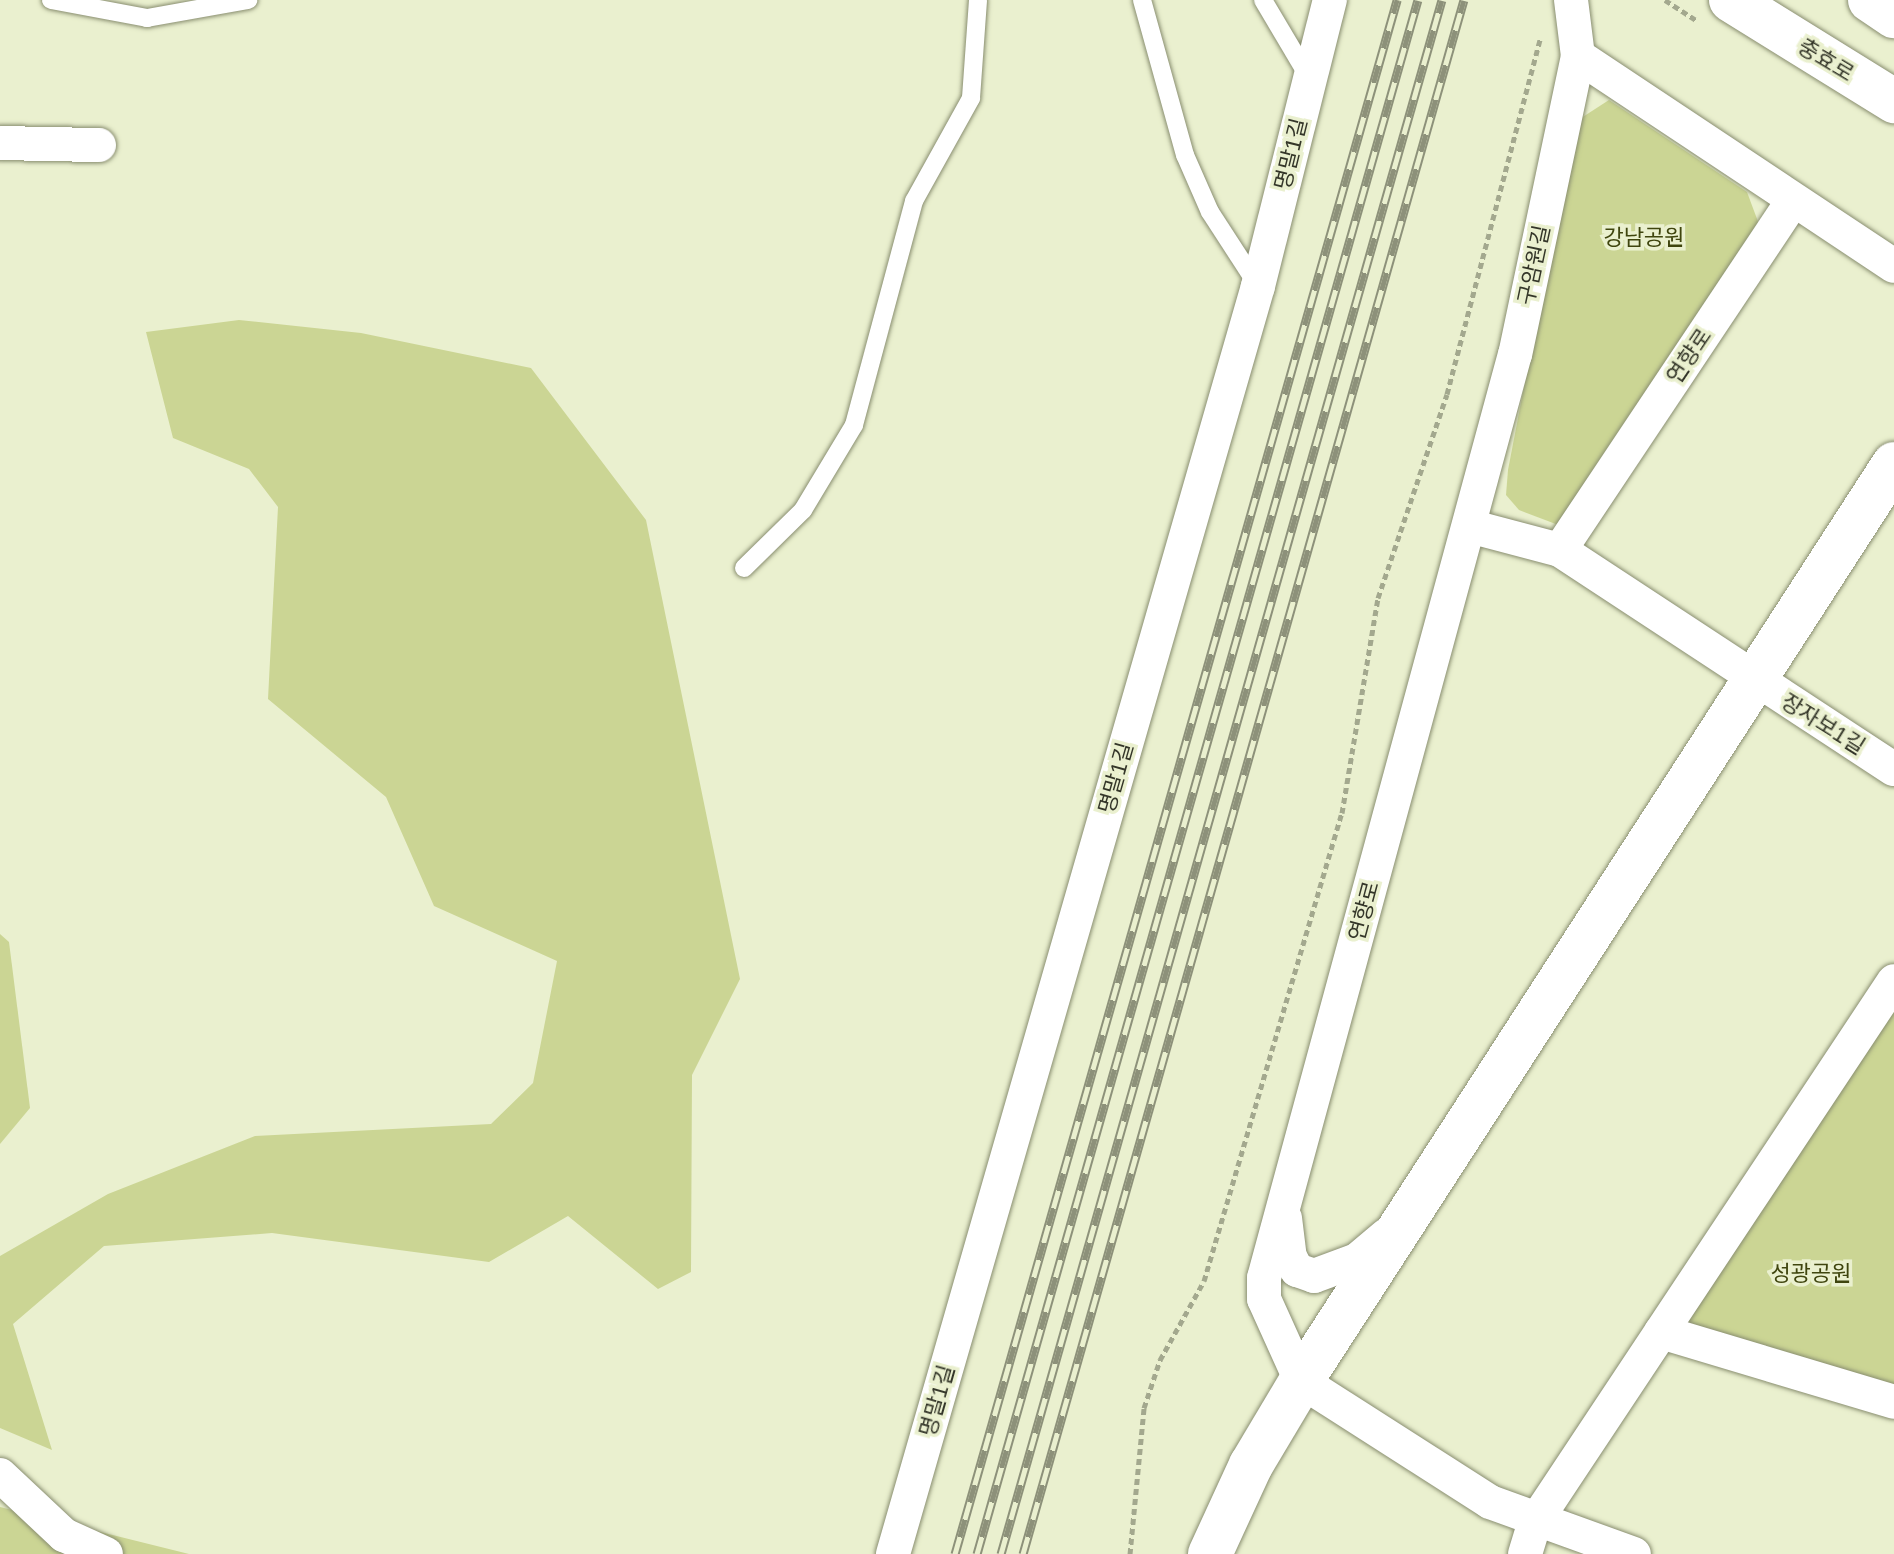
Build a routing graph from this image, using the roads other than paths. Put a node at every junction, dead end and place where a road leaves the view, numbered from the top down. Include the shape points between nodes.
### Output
1 (51, 0) edge
2 (248, 0) edge
3 (978, 0) edge
4 (1142, 0) edge
5 (1263, 0) edge
6 (1330, 0) edge
7 (1571, 0) edge
8 (1870, 0) edge
9 (1733, 16) edge
10 (1894, 16) edge
11 (1578, 56) junction
12 (1310, 79) junction
13 (1894, 101) edge
14 (0, 143) edge
15 (99, 145) dead end
16 (1792, 202) junction
17 (1894, 266) edge
18 (1258, 286) junction
19 (1894, 464) edge
20 (1469, 526) junction
21 (1560, 550) junction
22 (744, 568) dead end
23 (1752, 679) junction
24 (1894, 769) edge
25 (1894, 981) edge
26 (1283, 1206) junction
27 (1408, 1218) junction
28 (1661, 1332) junction
29 (1301, 1381) junction
30 (1894, 1402) edge
31 (0, 1475) edge
32 (1530, 1538) edge
33 (106, 1554) edge
34 (893, 1554) edge
35 (1210, 1554) edge
36 (1634, 1554) edge

1 - 2 lane via 147,18
3 - 22 lane via 971,98 914,201 854,425 803,510
4 - 18 lane via 1185,155 1210,212
5 - 12 lane
6 - 12 street, 명말1길
7 - 11 street, 구암원길
8 - 10 main road
9 - 13 main road, 충효로
11 - 16 street
11 - 20 street, 구암원길 via 1515,354
12 - 18 street, 명말1길
14 - 15 street
16 - 17 street
16 - 21 street, 연향로
18 - 34 street, 명말1길
19 - 23 main road
20 - 21 street
20 - 26 street, 연향로
21 - 23 street
23 - 24 street, 장자보1길
23 - 27 main road
25 - 28 street
26 - 27 street via 1290,1257 1297,1270 1314,1276 1357,1260
26 - 29 street, 연향로 via 1264,1299
27 - 29 main road
28 - 30 street
28 - 32 street
29 - 32 street via 1490,1502
29 - 35 main road via 1251,1465
31 - 33 street via 64,1535
32 - 36 street

